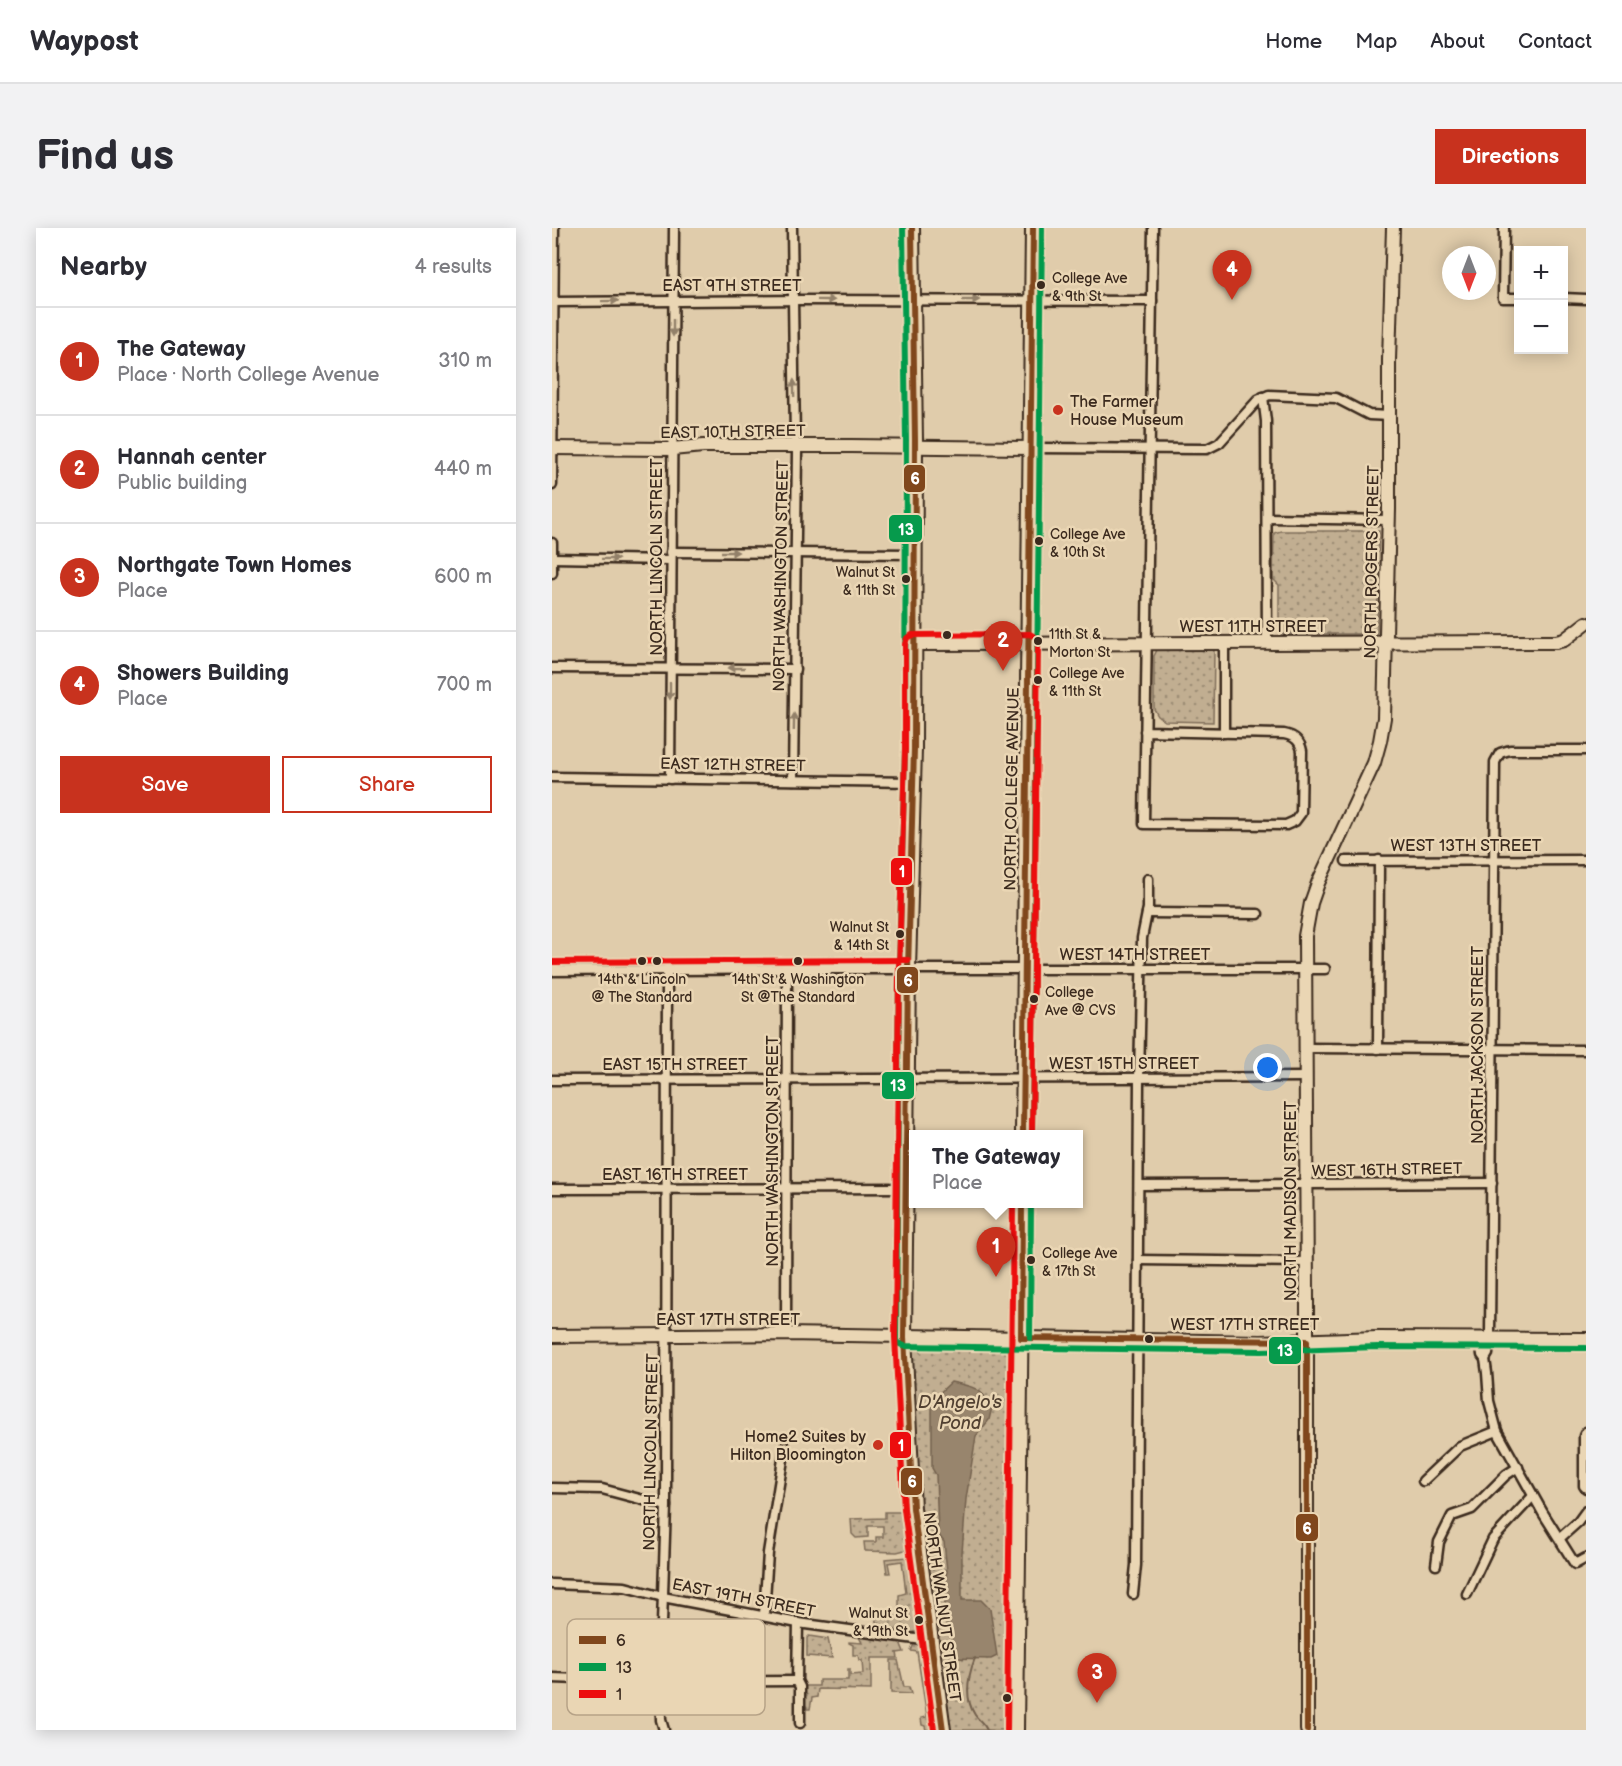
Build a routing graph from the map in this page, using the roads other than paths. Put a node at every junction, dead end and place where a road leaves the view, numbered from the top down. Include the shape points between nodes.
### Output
1 (674, 228) edge
2 (792, 228) edge
3 (912, 228) edge
4 (1033, 228) edge
5 (1153, 228) edge
6 (1392, 228) edge
7 (1504, 228) edge
8 (553, 234) edge
9 (1514, 298) edge
10 (1568, 298) edge
11 (1586, 298) edge
12 (674, 300) junction
13 (793, 300) junction
14 (913, 301) junction
15 (1152, 301) junction
16 (553, 302) edge
17 (1032, 302) junction
18 (1263, 397) junction
19 (1390, 416) junction
20 (796, 446) junction
21 (915, 447) junction
22 (552, 448) edge
23 (1031, 448) junction
24 (1150, 448) junction
25 (672, 449) junction
26 (552, 485) edge
27 (1267, 518) junction
28 (1389, 520) junction
29 (552, 543) edge
30 (796, 552) junction
31 (914, 554) junction
32 (671, 556) junction
33 (552, 558) edge
34 (552, 573) edge
35 (1586, 623) edge
36 (1147, 642) junction
37 (1224, 642) junction
38 (1267, 642) junction
39 (1386, 642) junction
40 (1029, 643) junction
41 (914, 644) junction
42 (552, 668) edge
43 (670, 668) junction
44 (795, 669) junction
45 (1145, 731) junction
46 (1224, 733) junction
47 (1586, 750) edge
48 (552, 777) edge
49 (670, 779) junction
50 (793, 780) junction
51 (914, 782) junction
52 (1494, 859) junction
53 (1379, 860) junction
54 (1586, 860) edge
55 (1346, 861) dead end
56 (1148, 879) dead end
57 (1318, 883) joint
58 (1147, 913) junction
59 (1258, 914) dead end
60 (1305, 968) junction
61 (787, 969) junction
62 (909, 969) junction
63 (1024, 969) junction
64 (1325, 969) dead end
65 (668, 970) junction
66 (1142, 970) junction
67 (552, 971) edge
68 (1306, 1048) junction
69 (1378, 1049) junction
70 (1492, 1049) junction
71 (1586, 1050) edge
72 (1023, 1077) junction
73 (1306, 1077) junction
74 (787, 1078) junction
75 (907, 1078) junction
76 (667, 1079) junction
77 (1139, 1079) junction
78 (552, 1080) edge
79 (1023, 1130) edge
80 (1492, 1183) junction
81 (1139, 1185) junction
82 (1306, 1185) junction
83 (667, 1188) junction
84 (905, 1188) junction
85 (552, 1189) edge
86 (787, 1189) junction
87 (1022, 1208) edge
88 (1138, 1260) junction
89 (1307, 1262) junction
90 (786, 1334) junction
91 (552, 1336) edge
92 (666, 1336) junction
93 (904, 1336) junction
94 (1021, 1338) junction
95 (1485, 1339) junction
96 (1137, 1340) junction
97 (1586, 1340) edge
98 (1307, 1341) junction
99 (1497, 1431) junction
100 (1586, 1432) edge
101 (785, 1447) dead end
102 (1518, 1467) junction
103 (1423, 1481) dead end
104 (552, 1488) edge
105 (1586, 1488) edge
106 (1533, 1496) junction
107 (666, 1506) junction
108 (1586, 1511) edge
109 (1560, 1538) junction
110 (1586, 1558) edge
111 (1436, 1565) dead end
112 (552, 1584) edge
113 (1132, 1594) dead end
114 (1467, 1594) dead end
115 (663, 1597) junction
116 (764, 1615) junction
117 (662, 1619) edge
118 (798, 1623) junction
119 (930, 1641) junction
120 (552, 1678) edge
121 (567, 1679) edge
122 (765, 1681) edge
123 (797, 1681) junction
124 (661, 1715) edge
125 (800, 1723) dead end
126 (664, 1730) edge
127 (944, 1730) edge
128 (1016, 1730) edge
129 (1306, 1730) edge

1 - 12 street, NORTH LINCOLN STREET
2 - 13 street, NORTH WASHINGTON STREET
3 - 14 main road, NORTH WALNUT STREET
4 - 17 main road, NORTH COLLEGE AVENUE
5 - 15 street
6 - 19 street, NORTH ROGERS STREET
7 - 9 street via 1503,298
8 - 16 street
10 - 11 street
12 - 13 street, EAST 9TH STREET
16 -> 12 street, EAST 9TH STREET
12 -> 25 street, NORTH LINCOLN STREET
13 -> 14 street, EAST 9TH STREET
20 -> 13 street, NORTH WASHINGTON STREET
14 -> 17 street, EAST 9TH STREET
14 - 21 main road, NORTH WALNUT STREET
15 - 17 street, EAST 9TH STREET
15 - 24 street
16 - 22 street
17 - 23 main road, NORTH COLLEGE AVENUE
18 - 19 street via 1327,397 1369,415
18 - 24 street via 1212,447
18 - 27 street
19 - 28 street, NORTH ROGERS STREET
20 - 21 street, EAST 10TH STREET
20 - 25 street, EAST 10TH STREET
20 - 30 street, NORTH WASHINGTON STREET
21 - 23 street, EAST 10TH STREET
21 - 31 main road, NORTH WALNUT STREET
22 - 25 street, EAST 10TH STREET
22 - 26 street
23 - 24 street
23 - 40 main road, NORTH COLLEGE AVENUE
24 - 36 street
25 - 32 street, NORTH LINCOLN STREET
27 - 28 street
27 - 38 street
28 - 39 street, NORTH ROGERS STREET
29 - 33 street
30 - 31 street
32 -> 30 street
30 - 44 street, NORTH WASHINGTON STREET
31 - 41 main road, NORTH WALNUT STREET
33 -> 32 street
32 - 43 street, NORTH LINCOLN STREET
33 - 34 street
35 - 39 street, WEST 11TH STREET via 1556,642
36 - 37 street, WEST 11TH STREET
36 - 40 street, WEST 11TH STREET
36 - 45 street
37 - 38 street, WEST 11TH STREET
37 - 46 street
38 - 39 street, WEST 11TH STREET
39 - 57 street, NORTH ROGERS STREET via 1384,718 1374,763
40 - 41 street, WEST 11TH STREET
40 - 63 main road, NORTH COLLEGE AVENUE
41 - 51 main road, NORTH WALNUT STREET
42 - 43 street
44 -> 43 street
43 -> 49 street, NORTH LINCOLN STREET
50 -> 44 street, NORTH WASHINGTON STREET
45 - 46 street
45 - 46 street via 1144,824 1286,825 1296,820 1302,807 1300,743 1286,735
47 - 52 street, NORTH JACKSON STREET via 1500,753 1495,762
48 - 49 street, EAST 12TH STREET
49 - 50 street, EAST 12TH STREET
50 - 51 street, EAST 12TH STREET
51 - 62 main road, NORTH WALNUT STREET
52 - 53 street, WEST 13TH STREET
52 - 54 street, WEST 13TH STREET
52 - 70 street, NORTH JACKSON STREET
53 - 55 street, WEST 13TH STREET
53 - 69 street
56 - 58 street
57 - 60 street, NORTH MADISON STREET via 1308,916
58 - 59 street
58 - 66 street
60 - 64 street, WEST 14TH STREET
60 - 66 street, WEST 14TH STREET
60 - 68 street, NORTH MADISON STREET
61 - 62 street, WEST 14TH STREET
61 - 65 street, WEST 14TH STREET
61 - 74 street, NORTH WASHINGTON STREET
62 - 63 street, WEST 14TH STREET
62 - 75 main road, NORTH WALNUT STREET
63 - 66 street, WEST 14TH STREET
63 - 72 main road, NORTH COLLEGE AVENUE
65 - 67 street, WEST 14TH STREET
65 - 76 street, NORTH LINCOLN STREET
66 - 77 street
68 - 69 street
68 - 73 street, NORTH MADISON STREET
69 - 70 street
70 - 71 street
70 - 80 street, NORTH JACKSON STREET
72 - 75 street, WEST 15TH STREET
72 - 77 street, WEST 15TH STREET
72 - 79 main road, NORTH COLLEGE AVENUE
73 - 77 street, WEST 15TH STREET
73 - 82 street, NORTH MADISON STREET
74 - 75 street, EAST 15TH STREET
74 - 76 street, EAST 15TH STREET
74 - 86 street, NORTH WASHINGTON STREET
75 - 84 main road, NORTH WALNUT STREET
76 - 78 street, EAST 15TH STREET
76 - 83 street, NORTH LINCOLN STREET
77 - 81 street
80 - 82 street, WEST 16TH STREET
80 - 95 street, NORTH JACKSON STREET
81 - 82 street, WEST 16TH STREET
81 - 88 street
82 - 89 street, NORTH MADISON STREET
83 - 85 street, EAST 16TH STREET
83 - 86 street, EAST 16TH STREET
83 - 92 street, NORTH LINCOLN STREET
84 - 86 street, EAST 16TH STREET
84 - 93 main road, NORTH WALNUT STREET
86 - 90 street, NORTH WASHINGTON STREET
87 - 94 main road
88 - 89 street
88 - 96 street
89 - 98 street, NORTH MADISON STREET
90 - 92 street, EAST 17TH STREET
90 - 93 street, EAST 17TH STREET
91 - 92 street, EAST 17TH STREET
92 - 107 street, NORTH LINCOLN STREET
93 - 94 street, WEST 17TH STREET
93 - 119 main road, NORTH WALNUT STREET via 913,1508
94 - 96 street, WEST 17TH STREET
94 - 128 main road
95 - 97 street, WEST 17TH STREET
95 - 98 street, WEST 17TH STREET
95 - 99 street, NORTH JACKSON STREET via 1482,1355
96 - 98 street, WEST 17TH STREET
96 - 113 street via 1136,1565
98 - 129 street, NORTH MADISON STREET
99 - 102 street
99 - 103 street via 1460,1446
100 - 105 street
101 - 116 street via 768,1553
102 - 106 street
102 - 111 street via 1472,1509 1452,1516 1439,1542
104 - 107 street via 602,1489
106 - 109 street
106 - 114 street via 1493,1539
107 - 115 street, NORTH LINCOLN STREET
108 - 109 street
109 - 110 street via 1575,1564
112 - 115 street, EAST 19TH STREET via 625,1587
115 - 116 street, EAST 19TH STREET
115 - 117 street, NORTH LINCOLN STREET
116 - 118 street, EAST 19TH STREET
118 - 119 street, EAST 19TH STREET
118 - 123 street
119 - 127 main road, NORTH WALNUT STREET
120 - 121 street
122 - 123 street
123 - 125 street
124 - 126 street, NORTH LINCOLN STREET

